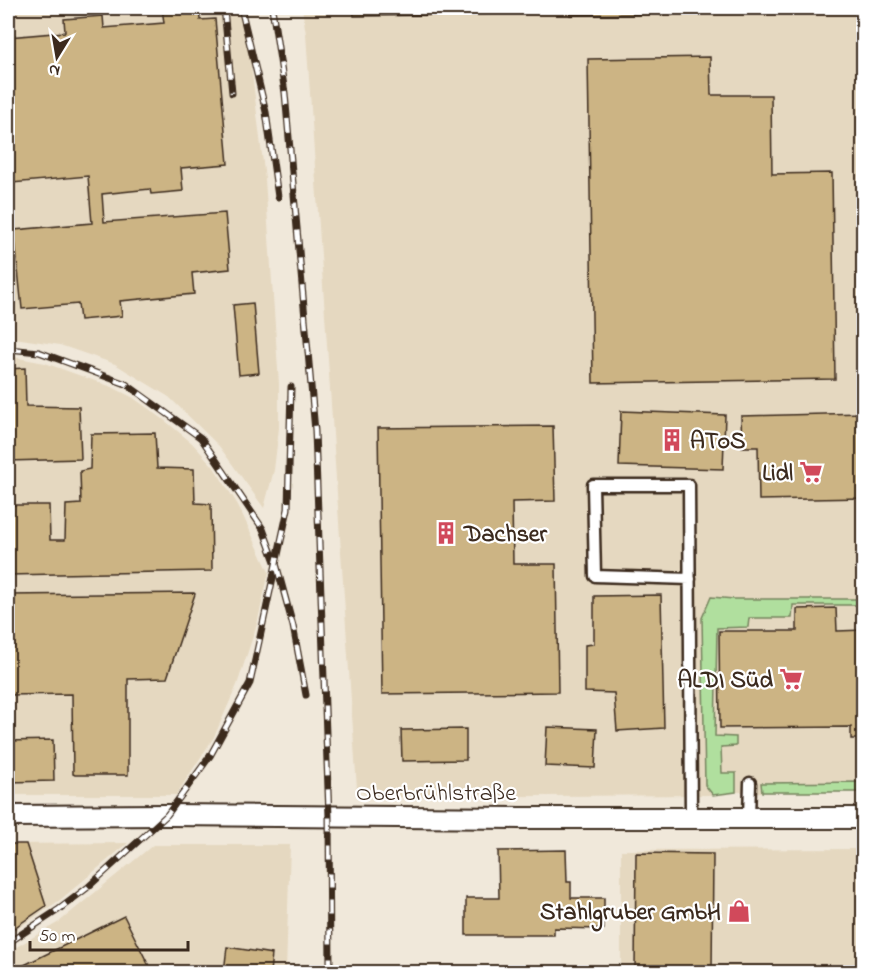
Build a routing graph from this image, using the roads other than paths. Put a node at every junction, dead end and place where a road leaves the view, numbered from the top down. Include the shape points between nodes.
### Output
1 (690, 579) junction
2 (750, 783) dead end
3 (8, 816) edge
4 (691, 818) junction
5 (749, 818) junction
6 (864, 818) edge

1 - 1 lane via 689,485 592,485 595,576
1 - 4 lane
2 - 5 lane
3 - 4 street, Oberbrühlstraße
4 - 5 street, Oberbrühlstraße
5 - 6 street, Oberbrühlstraße

